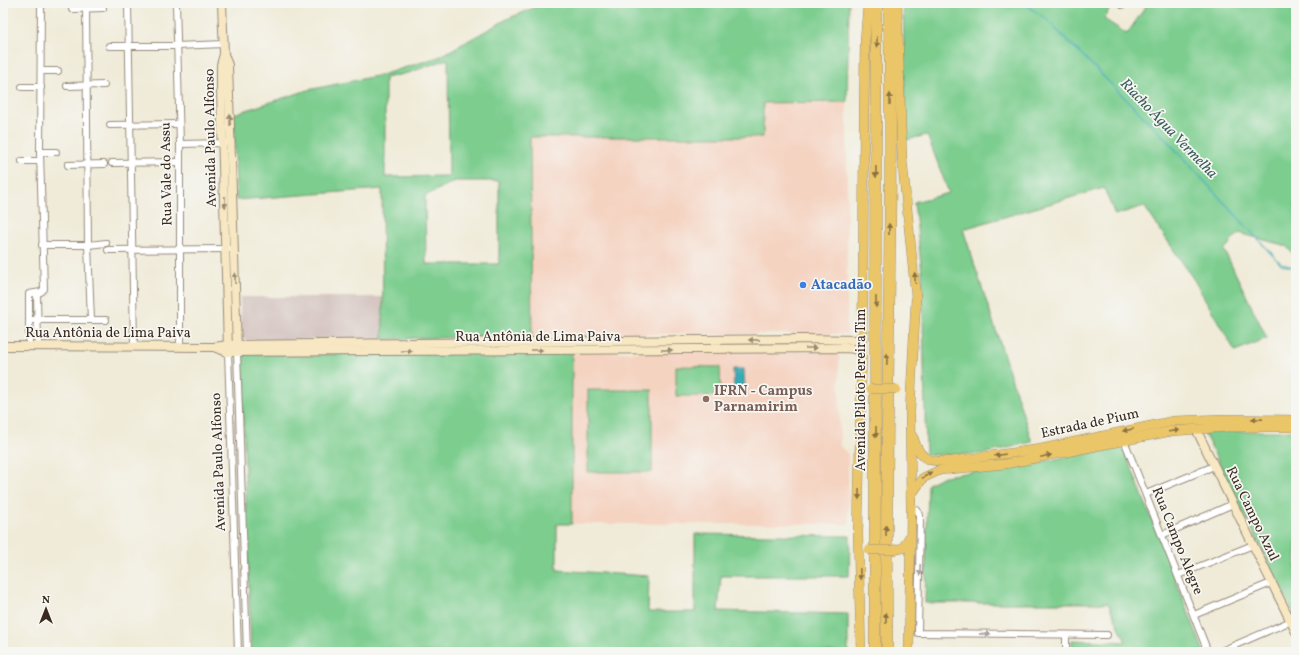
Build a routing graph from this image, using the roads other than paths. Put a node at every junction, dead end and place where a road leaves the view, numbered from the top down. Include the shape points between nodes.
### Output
1 (41, 3) edge
2 (128, 3) edge
3 (176, 3) edge
4 (222, 3) edge
5 (868, 3) edge
6 (876, 3) edge
7 (889, 3) edge
8 (897, 3) edge
9 (86, 6) edge
10 (103, 8) dead end
11 (72, 9) dead end
12 (224, 44) junction
13 (109, 46) dead end
14 (129, 46) junction
15 (176, 46) junction
16 (41, 71) junction
17 (58, 71) dead end
18 (104, 85) dead end
19 (67, 86) dead end
20 (87, 86) junction
21 (22, 87) dead end
22 (41, 87) junction
23 (131, 124) junction
24 (179, 124) junction
25 (110, 125) dead end
26 (227, 143) junction
27 (180, 144) junction
28 (40, 152) junction
29 (56, 152) dead end
30 (22, 161) dead end
31 (40, 161) junction
32 (179, 162) junction
33 (112, 163) dead end
34 (132, 163) junction
35 (104, 164) dead end
36 (68, 165) dead end
37 (87, 165) junction
38 (106, 243) dead end
39 (42, 245) junction
40 (88, 245) junction
41 (230, 249) junction
42 (108, 250) dead end
43 (133, 250) junction
44 (180, 250) junction
45 (37, 293) junction
46 (29, 307) junction
47 (37, 307) junction
48 (29, 320) junction
49 (37, 320) junction
50 (91, 320) junction
51 (106, 320) dead end
52 (861, 337) junction
53 (788, 339) junction
54 (708, 340) junction
55 (3, 346) edge
56 (28, 346) junction
57 (38, 346) junction
58 (134, 346) junction
59 (180, 346) junction
60 (233, 348) junction
61 (788, 348) junction
62 (708, 349) junction
63 (862, 355) junction
64 (860, 399) junction
65 (910, 400) junction
66 (1296, 420) edge
67 (910, 428) junction
68 (1296, 428) edge
69 (1196, 429) junction
70 (1124, 440) junction
71 (1214, 466) junction
72 (1146, 494) junction
73 (911, 495) junction
74 (1233, 504) junction
75 (911, 510) junction
76 (243, 520) junction
77 (234, 521) junction
78 (858, 535) junction
79 (911, 535) junction
80 (1162, 535) junction
81 (1253, 545) junction
82 (1178, 575) junction
83 (1271, 583) junction
84 (881, 584) junction
85 (1194, 615) junction
86 (1291, 622) junction
87 (1296, 632) edge
88 (914, 633) junction
89 (1066, 635) junction
90 (1107, 635) dead end
91 (238, 652) edge
92 (247, 652) edge
93 (861, 652) edge
94 (875, 652) edge
95 (887, 652) edge
96 (909, 652) edge
97 (1066, 652) edge
98 (1208, 652) edge
99 (1219, 652) edge

1 - 16 street
2 - 14 street
3 - 15 street, Rua Vale do Assu
4 - 12 street, Avenida Paulo Alfonso
5 - 52 main road via 865,40
6 -> 84 highway, Avenida Piloto Pereira Tim
84 -> 7 highway, Avenida Piloto Pereira Tim via 890,133
65 -> 8 main road via 916,298 902,158
9 - 10 street
9 - 11 street
9 - 20 street
12 - 15 street
12 - 26 street, Avenida Paulo Alfonso via 221,65
13 - 14 street
14 - 15 street
14 - 23 street
15 - 24 street, Rua Vale do Assu
16 - 17 street
16 - 22 street
18 - 20 street
19 - 20 street
20 - 37 street
21 - 22 street
22 - 28 street
23 - 24 street
23 - 25 street
23 - 34 street
24 - 27 street, Rua Vale do Assu
26 - 27 street
26 - 41 street, Avenida Paulo Alfonso
27 - 32 street, Rua Vale do Assu
28 - 29 street
28 - 31 street
30 - 31 street
31 - 39 street
32 - 34 street
32 - 44 street, Rua Vale do Assu
33 - 34 street
34 - 43 street
35 - 37 street
36 - 37 street
37 - 40 street
38 - 40 street
39 - 40 street
39 - 45 street via 44,289
40 - 50 street
41 - 44 street
41 - 60 street, Avenida Paulo Alfonso
42 - 43 street
43 - 44 street
43 - 58 street
44 - 59 street, Rua Vale do Assu
45 - 46 street via 30,294
45 - 47 street
46 - 47 street
46 - 48 street
47 - 49 street
48 - 49 street
48 - 56 street
49 - 50 street
49 - 57 street
50 - 51 street
52 - 53 street, Rua Antônia de Lima Paiva via 856,340
52 - 63 main road
53 -> 54 street, Rua Antônia de Lima Paiva
53 - 61 street
54 - 60 street, Rua Antônia de Lima Paiva
54 - 62 street
55 - 56 street, Rua Antônia de Lima Paiva
56 - 57 street, Rua Antônia de Lima Paiva
57 - 58 street, Rua Antônia de Lima Paiva
58 - 59 street, Rua Antônia de Lima Paiva
59 - 60 street, Rua Antônia de Lima Paiva
60 -> 62 street, Rua Antônia de Lima Paiva
60 - 76 street, Avenida Paulo Alfonso
60 - 77 street, Avenida Paulo Alfonso
61 - 62 street, Rua Antônia de Lima Paiva
61 -> 63 street, Rua Antônia de Lima Paiva via 853,348
63 - 64 main road
64 - 65 main road, bridge via 864,391 871,389 896,389 906,393
64 -> 78 main road
65 - 67 main road
66 -> 67 main road, Estrada de Pium via 1222,419 1174,422 1041,449 938,462 921,456
67 - 73 main road
68 - 69 main road, Estrada de Pium
70 -> 69 main road, Estrada de Pium
69 - 71 street, Rua Campo Azul
70 - 72 street, Rua Campo Alegre
73 -> 70 main road, Estrada de Pium via 923,478 940,470 1005,464
71 - 72 street
71 - 74 street, Rua Campo Azul
72 - 80 street, Rua Campo Alegre
73 - 75 main road
74 - 80 street
74 - 81 street, Rua Campo Azul
75 - 79 main road
75 -> 88 street via 917,510 920,515
76 - 77 street
76 - 92 street, Avenida Paulo Alfonso
77 - 91 street, Avenida Paulo Alfonso
78 - 79 main road, bridge via 862,544 869,550 893,550 904,548
78 -> 93 main road
79 - 88 main road
80 - 82 street, Rua Campo Alegre
81 - 82 street
81 - 83 street, Rua Campo Azul
82 - 85 street, Rua Campo Alegre
83 - 85 street
83 - 86 street, Rua Campo Azul
84 - 94 highway
95 -> 84 highway
85 - 98 street, Rua Campo Alegre
86 - 87 street, Rua Campo Azul
86 - 99 street
88 -> 89 street
88 - 96 main road
89 - 90 street
89 - 97 street

